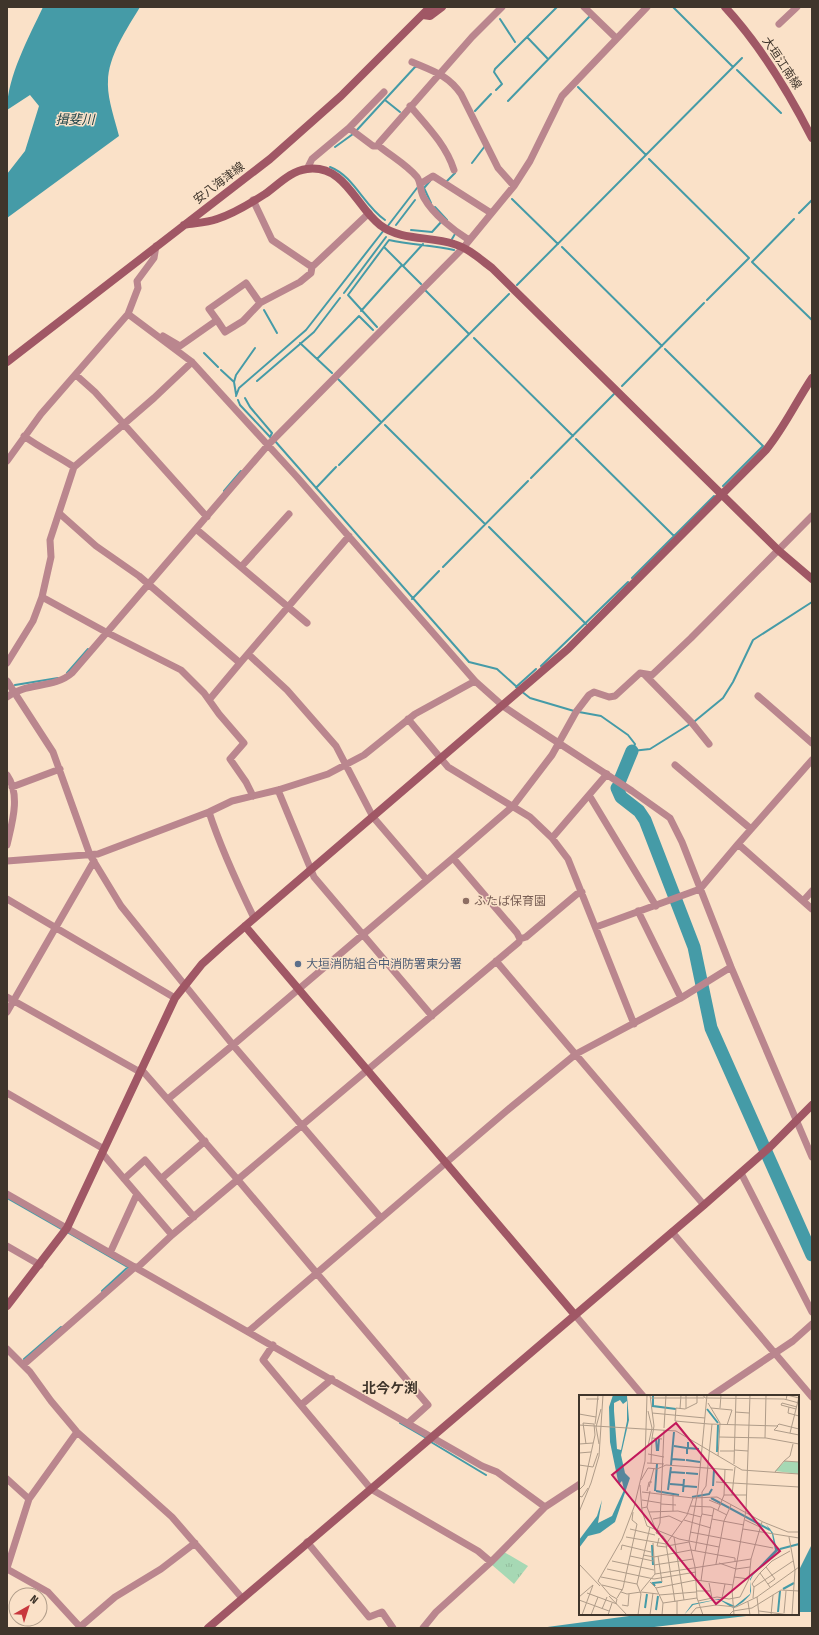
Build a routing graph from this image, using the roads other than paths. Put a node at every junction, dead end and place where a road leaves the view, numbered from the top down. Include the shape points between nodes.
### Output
1 (430, 7) edge
2 (442, 7) edge
3 (502, 7) edge
4 (584, 7) edge
5 (647, 7) edge
6 (725, 7) edge
7 (797, 7) edge
8 (423, 15) junction
9 (779, 24) dead end
10 (616, 38) junction
11 (412, 62) dead end
12 (440, 73) junction
13 (384, 92) dead end
14 (410, 106) junction
15 (349, 128) junction
16 (812, 138) edge
17 (378, 146) junction
18 (307, 169) junction
19 (454, 170) dead end
20 (420, 184) junction
21 (514, 186) junction
22 (253, 200) junction
23 (369, 213) junction
24 (491, 213) junction
25 (184, 225) junction
26 (469, 240) junction
27 (156, 246) junction
28 (463, 248) junction
29 (312, 267) junction
30 (260, 303) junction
31 (128, 314) junction
32 (217, 320) junction
33 (159, 337) junction
34 (7, 362) edge
35 (192, 362) junction
36 (76, 375) junction
37 (812, 378) edge
38 (124, 424) junction
39 (24, 436) junction
40 (268, 445) junction
41 (8, 458) edge
42 (74, 467) junction
43 (722, 494) junction
44 (60, 513) junction
45 (289, 514) dead end
46 (812, 516) edge
47 (207, 517) junction
48 (196, 529) junction
49 (349, 536) junction
50 (778, 550) junction
51 (241, 567) junction
52 (812, 579) edge
53 (149, 585) junction
54 (42, 597) junction
55 (289, 608) junction
56 (307, 623) dead end
57 (107, 633) junction
58 (248, 654) junction
59 (7, 663) edge
60 (240, 663) junction
61 (644, 674) junction
62 (7, 681) edge
63 (475, 681) junction
64 (15, 691) junction
65 (758, 696) dead end
66 (7, 697) edge
67 (209, 700) junction
68 (503, 706) junction
69 (408, 719) junction
70 (812, 743) edge
71 (560, 744) junction
72 (709, 744) dead end
73 (441, 759) junction
74 (812, 760) edge
75 (675, 764) dead end
76 (347, 765) junction
77 (60, 769) junction
78 (607, 774) junction
79 (7, 775) edge
80 (12, 786) junction
81 (278, 790) junction
82 (589, 795) junction
83 (253, 796) junction
84 (513, 806) junction
85 (209, 812) junction
86 (373, 817) junction
87 (751, 829) junction
88 (552, 838) junction
89 (738, 844) junction
90 (7, 845) edge
91 (92, 858) junction
92 (454, 858) junction
93 (7, 861) edge
94 (311, 870) junction
95 (427, 880) junction
96 (700, 888) junction
97 (812, 891) edge
98 (582, 892) junction
99 (7, 899) edge
100 (803, 901) junction
101 (656, 906) junction
102 (812, 909) edge
103 (638, 911) junction
104 (254, 918) junction
105 (245, 926) junction
106 (55, 927) junction
107 (596, 928) junction
108 (363, 934) junction
109 (520, 939) junction
110 (496, 961) junction
111 (731, 967) junction
112 (184, 985) junction
113 (298, 989) junction
114 (10, 998) edge
115 (175, 998) junction
116 (681, 998) junction
117 (7, 1012) edge
118 (432, 1016) junction
119 (634, 1024) junction
120 (233, 1045) junction
121 (576, 1054) junction
122 (141, 1070) junction
123 (368, 1071) junction
124 (7, 1093) edge
125 (168, 1099) junction
126 (812, 1105) edge
127 (796, 1121) junction
128 (303, 1126) junction
129 (205, 1142) junction
130 (103, 1151) junction
131 (812, 1157) edge
132 (446, 1164) junction
133 (741, 1173) junction
134 (162, 1178) junction
135 (124, 1179) junction
136 (238, 1180) junction
137 (7, 1194) edge
138 (137, 1194) junction
139 (704, 1205) junction
140 (194, 1217) junction
141 (381, 1218) junction
142 (67, 1228) junction
143 (672, 1232) junction
144 (172, 1235) junction
145 (7, 1246) edge
146 (110, 1253) junction
147 (40, 1265) junction
148 (136, 1268) junction
149 (316, 1273) junction
150 (7, 1306) edge
151 (812, 1312) edge
152 (575, 1315) junction
153 (812, 1324) edge
154 (249, 1331) junction
155 (273, 1345) junction
156 (7, 1349) edge
157 (775, 1354) junction
158 (23, 1365) junction
159 (332, 1379) junction
160 (642, 1395) edge
161 (713, 1395) edge
162 (812, 1397) edge
163 (300, 1405) junction
164 (408, 1423) junction
165 (77, 1432) junction
166 (433, 1436) junction
167 (7, 1479) edge
168 (579, 1485) edge
169 (371, 1489) junction
170 (29, 1498) junction
171 (545, 1507) junction
172 (307, 1542) junction
173 (195, 1543) junction
174 (491, 1562) junction
175 (7, 1569) edge
176 (242, 1598) junction
177 (81, 1627) edge
178 (208, 1628) edge
179 (393, 1628) edge
180 (423, 1628) edge

1 - 8 street, 安八海津線
2 - 8 street via 430,16
3 - 12 street
4 - 10 street
5 - 10 street
6 - 16 street, 大垣江南線 via 778,75
7 - 9 street
8 - 25 street, 安八海津線 via 341,96 270,159
10 - 21 street via 562,96 530,161
11 - 12 street
12 - 14 street
12 - 21 street via 453,83 461,94 498,168
13 - 15 street
14 - 17 street
14 - 19 street via 449,156
15 - 17 street via 373,146
15 - 18 street via 312,159
17 - 20 street via 411,171 419,179
18 - 22 street via 291,175
18 - 23 street via 321,169 335,175 346,184
20 - 24 street via 434,176
20 - 26 street via 424,197 435,211
21 - 24 street
22 - 25 street via 217,219
22 - 29 street via 272,240
23 - 28 street via 379,225 391,232
23 - 29 street
24 - 26 street
25 - 27 street, 安八海津線
26 - 28 street
27 - 31 street via 154,258 137,281 138,288
27 - 34 street, 安八海津線
28 - 40 street
28 - 43 street via 492,268
29 - 30 street via 310,273 300,282
30 - 32 street via 243,321 225,332
30 - 32 street via 246,283 209,309
31 - 33 street
31 - 36 street
32 - 33 street via 180,346 164,335
33 - 35 street
35 - 38 street
35 - 40 street
36 - 38 street
36 - 39 street
37 - 43 street via 779,434
38 - 42 street
38 - 47 street
39 - 41 street
39 - 42 street
40 - 47 street
40 - 49 street
42 - 44 street
43 - 50 street
43 - 68 street via 568,649
44 - 53 street via 96,546
44 - 54 street via 50,540 51,557
45 - 51 street
46 - 50 street
47 - 48 street
48 - 51 street
48 - 53 street
49 - 55 street
49 - 63 street
50 - 52 street
50 - 61 street via 656,672 652,675
51 - 55 street
53 - 57 street
53 - 60 street
54 - 57 street
54 - 59 street via 33,621
55 - 56 street
55 - 58 street
57 - 64 street via 64,681
57 - 67 street via 181,670
58 - 60 street
58 - 76 street via 299,702 336,746
60 - 67 street
61 - 71 street via 640,673 615,696 609,697 594,692 589,695 576,712
61 - 72 street via 692,722
62 - 64 street
63 - 68 street
63 - 69 street
64 - 66 street
64 - 77 street via 53,752
65 - 70 street
67 - 83 street via 244,743 230,759
68 - 71 street
68 - 73 street
69 - 73 street
69 - 76 street via 364,755
71 - 78 street
71 - 84 street
73 - 84 street via 448,767
73 - 86 street
74 - 87 street
75 - 87 street
76 - 81 street
76 - 86 street
77 - 80 street
77 - 91 street
78 - 82 street
78 - 96 street via 670,818
79 - 80 street
80 - 90 street via 14,812
81 - 83 street
81 - 94 street
82 - 88 street
82 - 101 street
83 - 85 street via 232,800
84 - 88 street via 530,817
84 - 92 street
85 - 91 street
85 - 104 street via 230,870
86 - 94 street
86 - 95 street
87 - 89 street
88 - 98 street via 568,859
89 - 96 street
89 - 100 street
91 - 93 street
91 - 106 street
91 - 112 street via 121,906
92 - 95 street
92 - 109 street
94 - 104 street
94 - 108 street via 314,877
95 - 108 street
96 - 101 street
96 - 111 street
97 - 100 street
98 - 107 street
98 - 109 street via 526,937
99 - 106 street
100 - 102 street
101 - 103 street
103 - 107 street
103 - 116 street
104 - 105 street
105 - 112 street via 202,964
105 - 113 street
106 - 114 street
106 - 115 street
107 - 119 street
108 - 113 street
108 - 118 street
109 - 110 street
110 - 118 street
110 - 121 street
111 - 116 street
111 - 127 street
112 - 115 street
112 - 120 street
113 - 120 street
113 - 123 street
114 - 117 street
114 - 122 street
115 - 122 street
116 - 119 street
118 - 123 street
119 - 121 street
120 - 125 street
120 - 128 street
121 - 132 street
121 - 139 street
122 - 125 street
122 - 130 street
123 - 128 street
123 - 132 street
124 - 130 street
125 - 129 street
126 - 127 street
127 - 131 street
127 - 133 street
128 - 136 street
128 - 141 street
129 - 134 street
129 - 136 street
130 - 135 street
130 - 142 street
132 - 141 street
132 - 152 street
133 - 139 street
133 - 151 street
134 - 135 street via 145,1160
134 - 140 street
135 - 138 street
136 - 140 street
136 - 149 street
137 - 142 street
138 - 144 street
138 - 146 street
139 - 143 street
140 - 144 street
141 - 149 street
142 - 146 street
142 - 147 street
143 - 152 street
143 - 157 street
144 - 148 street
145 - 147 street
146 - 148 street
147 - 150 street
148 - 154 street
148 - 158 street
149 - 154 street
149 - 164 street via 428,1405
152 - 160 street
152 - 166 street
153 - 157 street
154 - 155 street
155 - 159 street
155 - 163 street via 263,1360
156 - 158 street
157 - 161 street
157 - 162 street
158 - 165 street
159 - 163 street
159 - 164 street
163 - 169 street
164 - 166 street
165 - 170 street
165 - 173 street via 152,1498
166 - 169 street
166 - 171 street via 482,1466 497,1472
167 - 170 street
168 - 171 street
169 - 172 street
169 - 174 street via 478,1551
170 - 175 street
171 - 174 street
172 - 176 street
172 - 179 street via 369,1617 382,1612
173 - 176 street
173 - 177 street via 161,1569 114,1597
174 - 180 street via 436,1612
175 - 177 street via 48,1592
176 - 178 street

